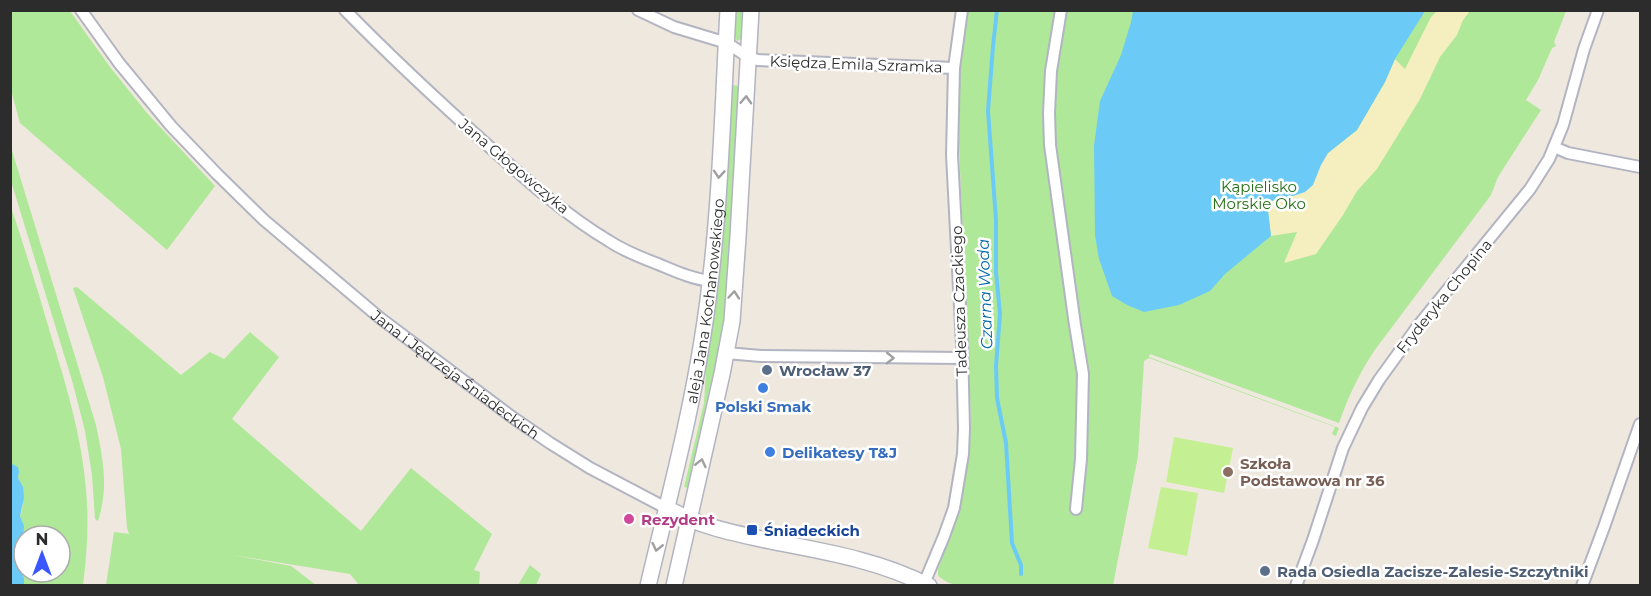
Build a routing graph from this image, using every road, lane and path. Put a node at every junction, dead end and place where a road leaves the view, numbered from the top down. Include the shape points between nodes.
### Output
1 (81, 10) edge
2 (345, 10) edge
3 (638, 10) edge
4 (728, 10) edge
5 (751, 10) edge
6 (962, 10) edge
7 (1061, 10) edge
8 (1598, 10) edge
9 (727, 43) junction
10 (748, 57) junction
11 (954, 68) junction
12 (1554, 147) junction
13 (1641, 167) edge
14 (710, 281) junction
15 (726, 352) junction
16 (962, 358) junction
17 (1641, 424) edge
18 (666, 508) junction
19 (1076, 509) dead end
20 (688, 520) junction
21 (648, 585) edge
22 (674, 585) edge
23 (925, 585) edge
24 (1296, 585) edge
25 (1581, 585) edge

1 - 18 street, Jana i Jędrzeja Śniadeckich via 171,126 264,220 380,318 512,417 590,468
2 - 14 street, Jana Głogowczyka via 449,111 586,226 633,253
3 - 9 street, Księdza Emila Szramka via 674,27
4 - 9 main road, aleja Jana Kochanowskiego
5 - 10 main road, aleja Jana Kochanowskiego
6 - 11 street, Tadeusza Czackiego
7 - 19 street via 1049,113 1050,145 1083,374
8 - 12 street, Fryderyka Chopina
9 - 10 street, Księdza Emila Szramka
9 -> 14 main road, aleja Jana Kochanowskiego
10 - 11 street, Księdza Emila Szramka via 762,61
15 -> 10 main road, aleja Jana Kochanowskiego via 735,294
11 - 16 street, Tadeusza Czackiego via 952,155
12 - 13 street
12 - 24 street, Fryderyka Chopina via 1530,189 1418,326 1362,408 1343,448
14 - 18 main road, aleja Jana Kochanowskiego via 698,364
15 -> 16 street via 754,356
20 -> 15 main road, aleja Jana Kochanowskiego
16 - 23 street, Tadeusza Czackiego via 962,464 954,508
17 - 25 street
18 - 20 main road, Jana i Jędrzeja Śniadeckich
18 -> 21 main road, aleja Jana Kochanowskiego
20 - 22 main road, aleja Jana Kochanowskiego
20 - 23 main road, Jana i Jędrzeja Śniadeckich via 857,559

